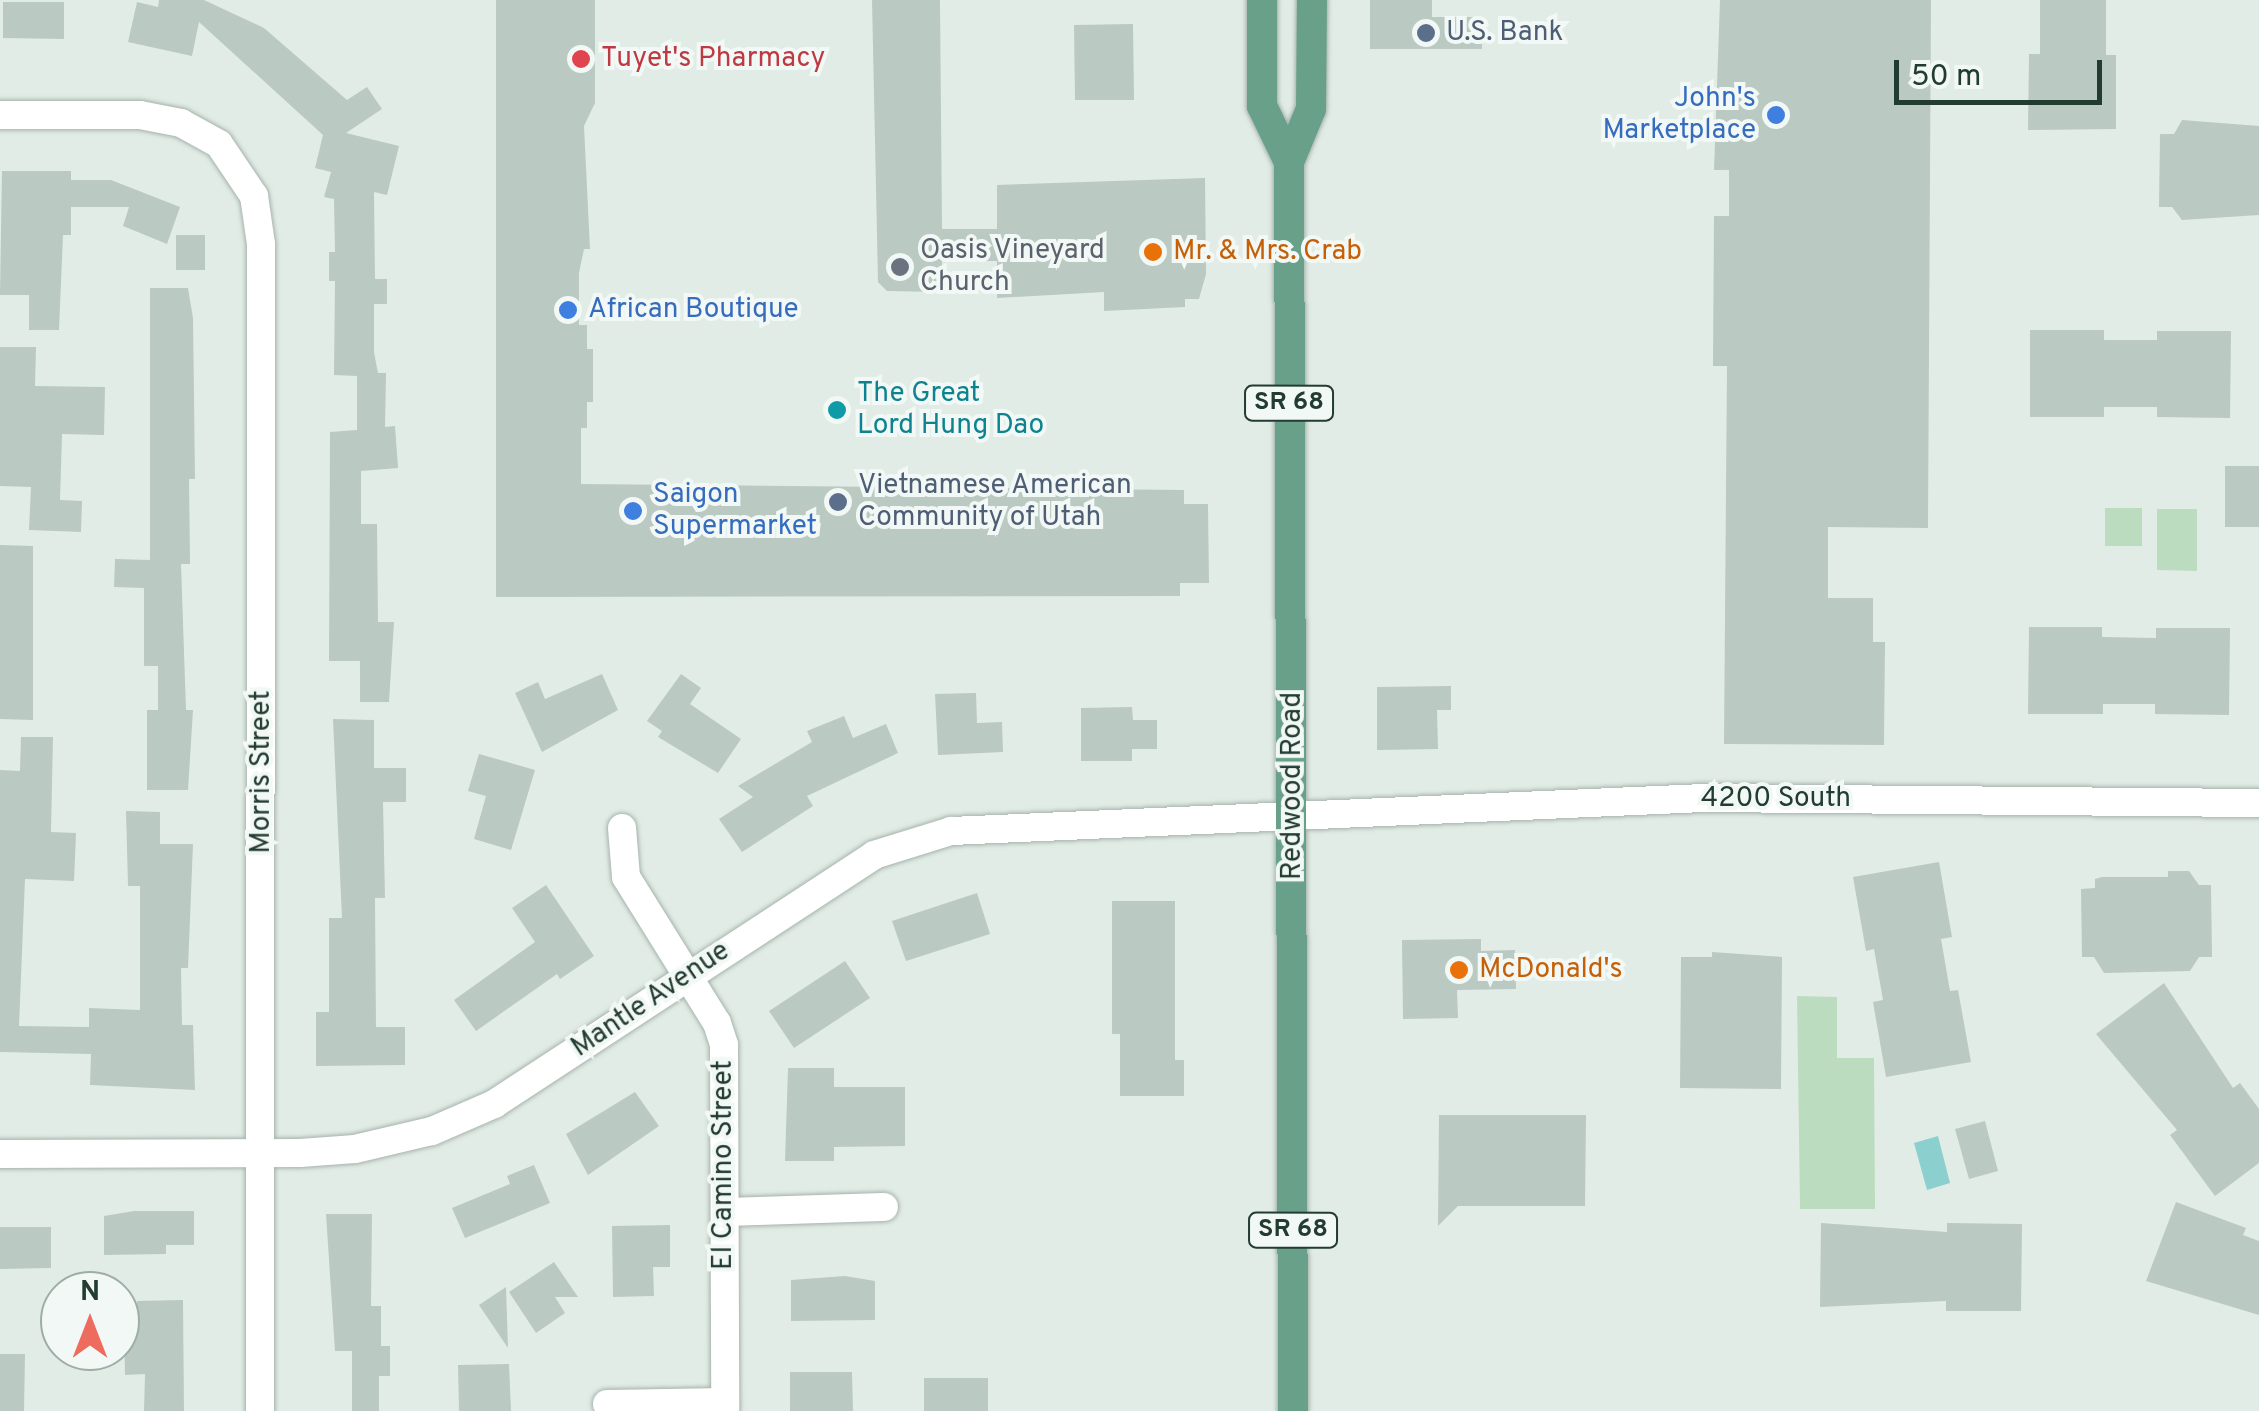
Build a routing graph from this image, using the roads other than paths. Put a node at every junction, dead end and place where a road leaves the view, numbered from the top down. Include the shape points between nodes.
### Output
1 (1262, 0) edge
2 (1312, 0) edge
3 (0, 115) edge
4 (1289, 162) junction
5 (2259, 803) edge
6 (1294, 820) junction
7 (622, 828) dead end
8 (687, 976) junction
9 (262, 1153) junction
10 (0, 1154) edge
11 (884, 1207) dead end
12 (725, 1212) junction
13 (607, 1404) dead end
14 (725, 1406) edge
15 (260, 1411) edge
16 (1293, 1411) edge

1 - 4 main road, Redwood Road / SR 68 via 1262,106
2 - 4 main road, Redwood Road / SR 68 via 1312,110
3 - 9 street, Morris Street via 140,114 181,123 220,144 254,196 261,244
4 - 6 main road, Redwood Road / SR 68
5 - 6 street, 4200 South via 1704,798
6 - 8 street, Mantle Avenue via 1011,823 951,830 874,855
6 - 16 main road, Redwood Road / SR 68
7 - 8 street, El Camino Street via 626,876
8 - 9 street, Mantle Avenue via 494,1104 432,1131 355,1149
8 - 12 street, El Camino Street via 724,1045
9 - 10 street, Mantle Avenue
9 - 15 street, Morris Street
11 - 12 street
12 - 14 street, El Camino Street
13 - 14 street

